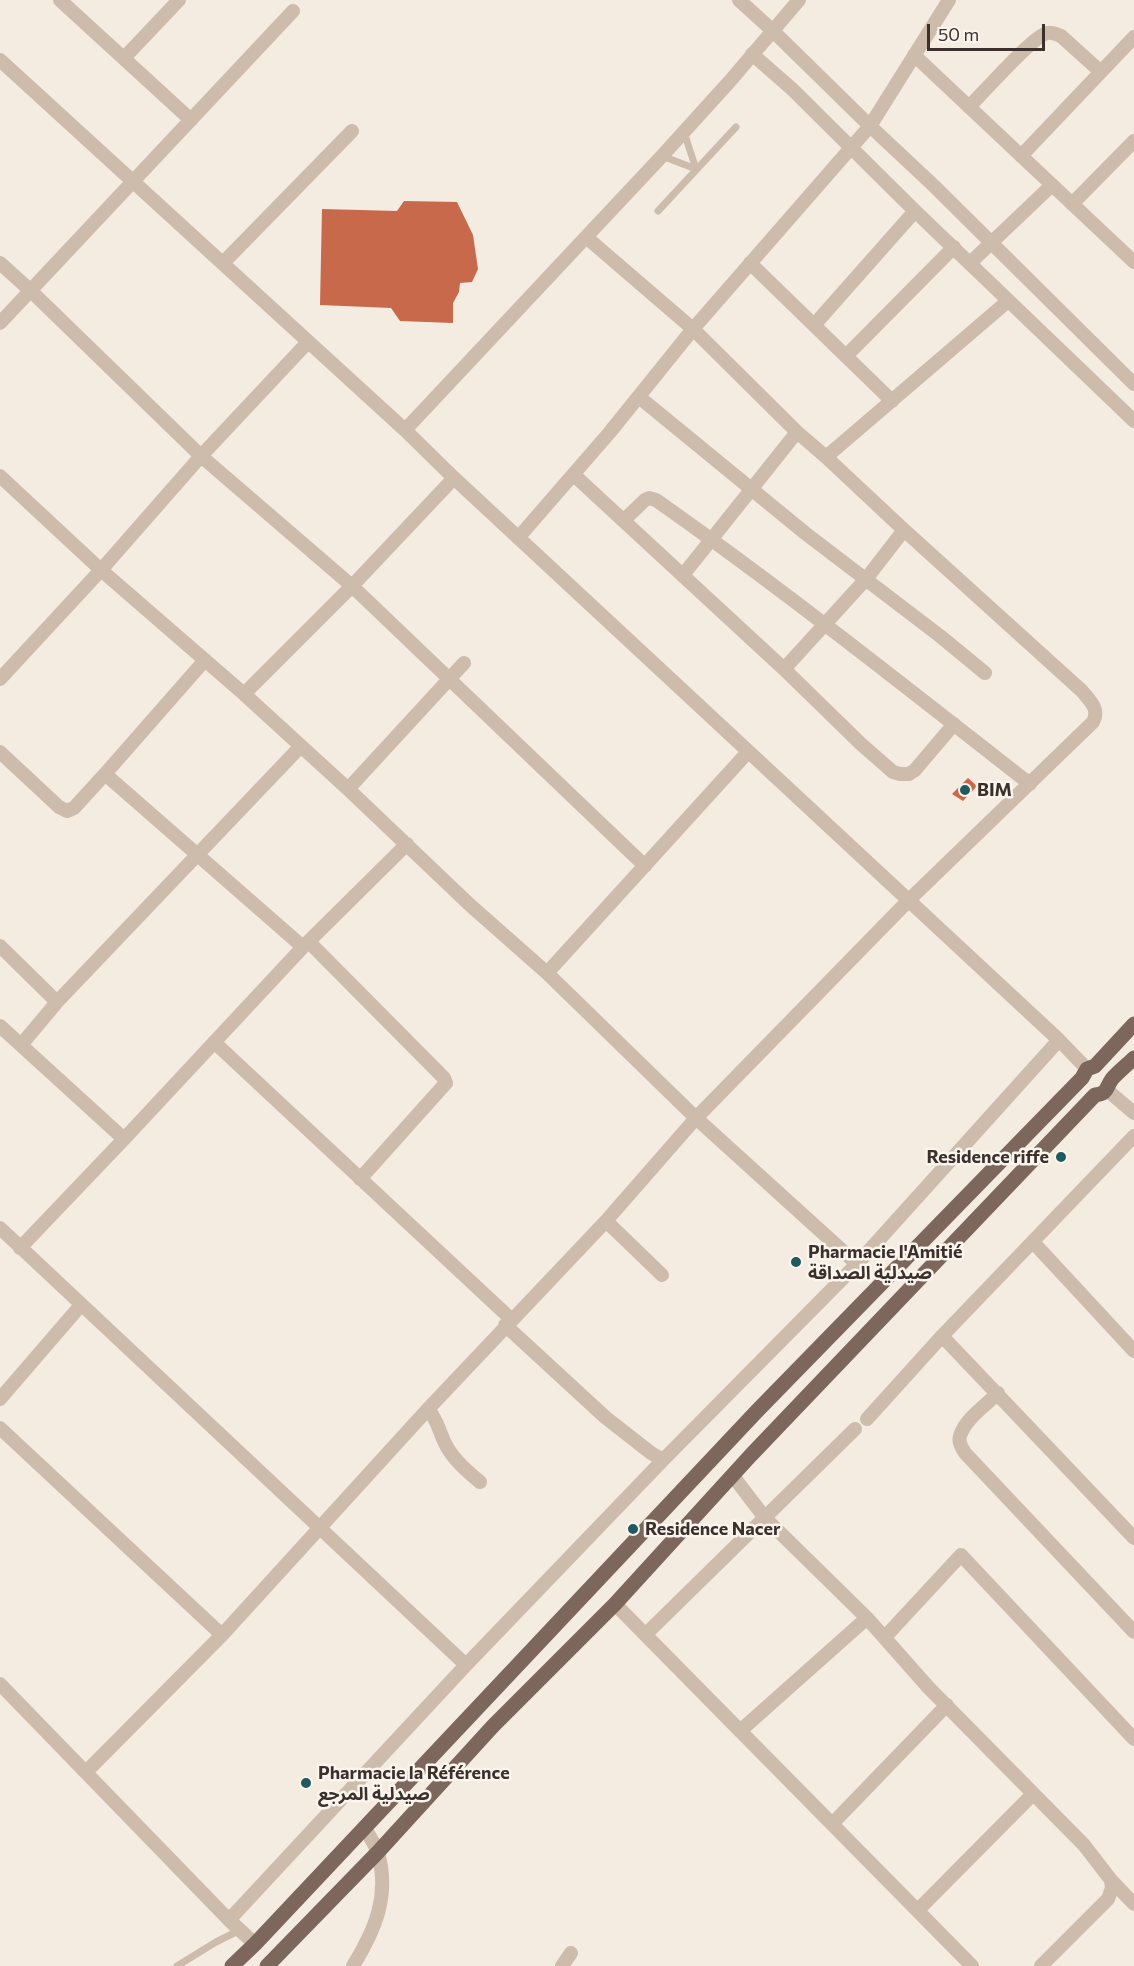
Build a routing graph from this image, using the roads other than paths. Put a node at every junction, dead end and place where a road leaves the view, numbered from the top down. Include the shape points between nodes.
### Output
1 (60, 0) edge
2 (178, 0) edge
3 (739, 0) edge
4 (799, 0) edge
5 (949, 0) edge
6 (293, 11) dead end
7 (772, 30) junction
8 (1134, 37) edge
9 (752, 54) junction
10 (914, 55) junction
11 (124, 58) junction
12 (0, 60) edge
13 (1101, 72) junction
14 (969, 107) junction
15 (191, 120) junction
16 (870, 126) junction
17 (736, 127) dead end
18 (352, 131) dead end
19 (684, 131) junction
20 (1134, 141) edge
21 (852, 147) junction
22 (662, 156) junction
23 (1021, 156) junction
24 (696, 169) junction
25 (134, 182) junction
26 (1052, 185) junction
27 (1072, 204) junction
28 (658, 210) dead end
29 (915, 211) junction
30 (586, 237) junction
31 (990, 242) junction
32 (954, 247) junction
33 (1134, 261) edge
34 (0, 263) edge
35 (224, 263) junction
36 (750, 263) junction
37 (970, 263) junction
38 (31, 291) junction
39 (1008, 301) junction
40 (0, 323) edge
41 (814, 324) junction
42 (693, 329) junction
43 (308, 342) junction
44 (846, 356) junction
45 (1132, 379) edge
46 (639, 397) junction
47 (1110, 398) junction
48 (892, 401) junction
49 (1134, 421) edge
50 (405, 430) junction
51 (797, 432) junction
52 (201, 456) junction
53 (826, 457) junction
54 (574, 475) junction
55 (0, 476) edge
56 (454, 478) junction
57 (751, 490) junction
58 (624, 520) junction
59 (904, 530) junction
60 (518, 538) junction
61 (712, 538) junction
62 (101, 570) junction
63 (683, 575) junction
64 (866, 579) junction
65 (352, 586) junction
66 (826, 624) junction
67 (205, 660) junction
68 (465, 663) dead end
69 (784, 669) junction
70 (985, 673) dead end
71 (0, 679) edge
72 (450, 679) junction
73 (244, 694) junction
74 (954, 724) junction
75 (301, 746) junction
76 (0, 752) edge
77 (748, 752) junction
78 (105, 774) junction
79 (1030, 784) junction
80 (348, 789) junction
81 (407, 844) junction
82 (196, 854) junction
83 (645, 866) junction
84 (910, 900) junction
85 (306, 944) junction
86 (0, 946) edge
87 (547, 973) junction
88 (57, 1002) junction
89 (1134, 1024) edge
90 (0, 1026) edge
91 (1059, 1040) junction
92 (214, 1042) junction
93 (21, 1045) junction
94 (1134, 1058) edge
95 (1088, 1071) junction
96 (1105, 1088) junction
97 (1134, 1113) edge
98 (696, 1118) junction
99 (1134, 1136) edge
100 (124, 1139) junction
101 (360, 1179) junction
102 (606, 1221) junction
103 (0, 1228) edge
104 (1033, 1242) junction
105 (20, 1248) junction
106 (857, 1264) junction
107 (662, 1275) dead end
108 (81, 1305) junction
109 (508, 1322) junction
110 (942, 1336) junction
111 (1134, 1351) edge
112 (998, 1394) junction
113 (0, 1399) edge
114 (428, 1409) junction
115 (867, 1419) dead end
116 (0, 1428) edge
117 (855, 1429) dead end
118 (663, 1460) junction
119 (733, 1476) junction
120 (480, 1482) dead end
121 (765, 1518) junction
122 (318, 1528) junction
123 (1134, 1538) edge
124 (615, 1604) junction
125 (867, 1618) junction
126 (1134, 1632) edge
127 (646, 1634) junction
128 (222, 1635) junction
129 (885, 1637) junction
130 (466, 1665) junction
131 (0, 1684) edge
132 (947, 1705) junction
133 (740, 1731) junction
134 (1134, 1739) edge
135 (86, 1772) junction
136 (1033, 1794) junction
137 (832, 1824) junction
138 (365, 1828) junction
139 (378, 1852) junction
140 (1111, 1880) junction
141 (1134, 1904) edge
142 (918, 1910) junction
143 (229, 1920) junction
144 (240, 1930) junction
145 (255, 1944) junction
146 (571, 1953) dead end
147 (232, 1965) edge
148 (177, 1966) edge
149 (267, 1966) edge
150 (353, 1966) edge
151 (562, 1966) edge
152 (972, 1966) edge
153 (1041, 1966) edge

1 - 11 street
2 - 11 street
3 - 7 street
4 - 7 street
5 - 10 street
6 - 15 street
7 - 9 street
7 - 16 street
8 - 13 street
9 - 19 street
9 - 21 street
10 - 14 street
10 - 16 street
11 - 15 street
12 - 25 street
13 - 14 street via 1061,36 1047,33 1034,41
13 - 23 street
14 - 23 street
15 - 25 street
16 - 21 street
16 - 31 street
17 - 24 lane
18 - 35 street
19 - 22 street
19 - 24 lane
20 - 27 street
21 - 29 street
21 - 36 street
22 - 24 lane
22 - 30 street
23 - 26 street
24 - 28 lane
25 - 35 street
25 - 38 street
26 - 27 street
26 - 31 street
27 - 33 street
29 - 32 street
29 - 41 street
30 - 42 street
30 - 50 street
31 - 37 street
31 - 45 street
32 - 37 street
32 - 44 street
34 - 38 street
35 - 43 street
36 - 41 street
36 - 42 street
37 - 39 street
38 - 40 street
38 - 52 street
39 - 47 street
39 - 48 street
41 - 44 street
42 - 46 street
42 - 51 street
43 - 50 street
43 - 52 street
44 - 48 street
45 - 47 street
46 - 54 street
46 - 57 street
47 - 49 street
48 - 53 street
50 - 56 street
51 - 53 street
51 - 57 street
52 - 62 street
52 - 65 street
53 - 59 street
54 - 58 street
54 - 60 street
55 - 62 street
56 - 60 street
56 - 65 street
57 - 61 street
57 - 64 street
58 - 61 street via 651,498
58 - 63 street
59 - 64 street
59 - 79 street via 1068,677 1096,709 1094,722
60 - 77 street
61 - 63 street
61 - 66 street
62 - 67 street
62 - 71 street
63 - 69 street
64 - 66 street
64 - 70 street
65 - 72 street
65 - 73 street
66 - 69 street
66 - 74 street
67 - 73 street
67 - 78 street
68 - 72 street
69 - 74 street via 892,772 909,774 915,770
72 - 80 street
72 - 83 street
73 - 75 street
74 - 79 street
75 - 80 street
75 - 82 street
76 - 78 street via 67,811
77 - 83 street
77 - 84 street
78 - 82 street
79 - 84 street
80 - 81 street
81 - 85 street
81 - 87 street
82 - 85 street
82 - 88 street
83 - 87 street
84 - 91 street
84 - 98 street
85 - 92 street
85 - 101 street via 446,1083
86 - 88 street
87 - 98 street
88 - 93 street
89 - 95 main road
90 - 93 street
91 - 95 street
91 - 106 street
92 - 100 street
92 - 101 street
93 - 100 street
94 - 96 main road
95 - 96 main road via 1109,1072
95 - 96 main road via 1082,1083 1086,1090
95 - 138 main road via 748,1419
96 - 97 street
96 - 119 main road
98 - 102 street
98 - 106 street
99 - 104 street
100 - 105 street
101 - 109 street
102 - 107 street
102 - 109 street
103 - 105 street
104 - 110 street
104 - 111 street
105 - 108 street
106 - 118 street
108 - 113 street
108 - 122 street
109 - 114 street
109 - 118 street via 606,1417
110 - 112 street
110 - 115 street
112 - 123 street
112 - 126 street via 966,1424 959,1444
114 - 120 street via 448,1449
114 - 122 street
116 - 128 street
117 - 121 street
118 - 130 street
119 - 121 street
119 - 124 main road
121 - 125 street
121 - 127 street
122 - 128 street
122 - 130 street
124 - 127 street
124 - 139 main road via 493,1726
125 - 129 street
125 - 133 street
127 - 133 street
128 - 135 street
129 - 132 street
129 - 134 street via 961,1555
130 - 143 street
131 - 135 street
132 - 136 street
132 - 137 street
133 - 137 street
135 - 143 street
136 - 140 street via 1084,1845
136 - 142 street
137 - 142 street
138 - 139 street
138 - 145 main road
139 - 149 main road
139 - 150 street via 382,1879 378,1919
140 - 141 street
140 - 153 street via 1108,1899
142 - 152 street
143 - 144 street
144 - 145 street
144 - 148 lane
145 - 147 main road
146 - 151 street

